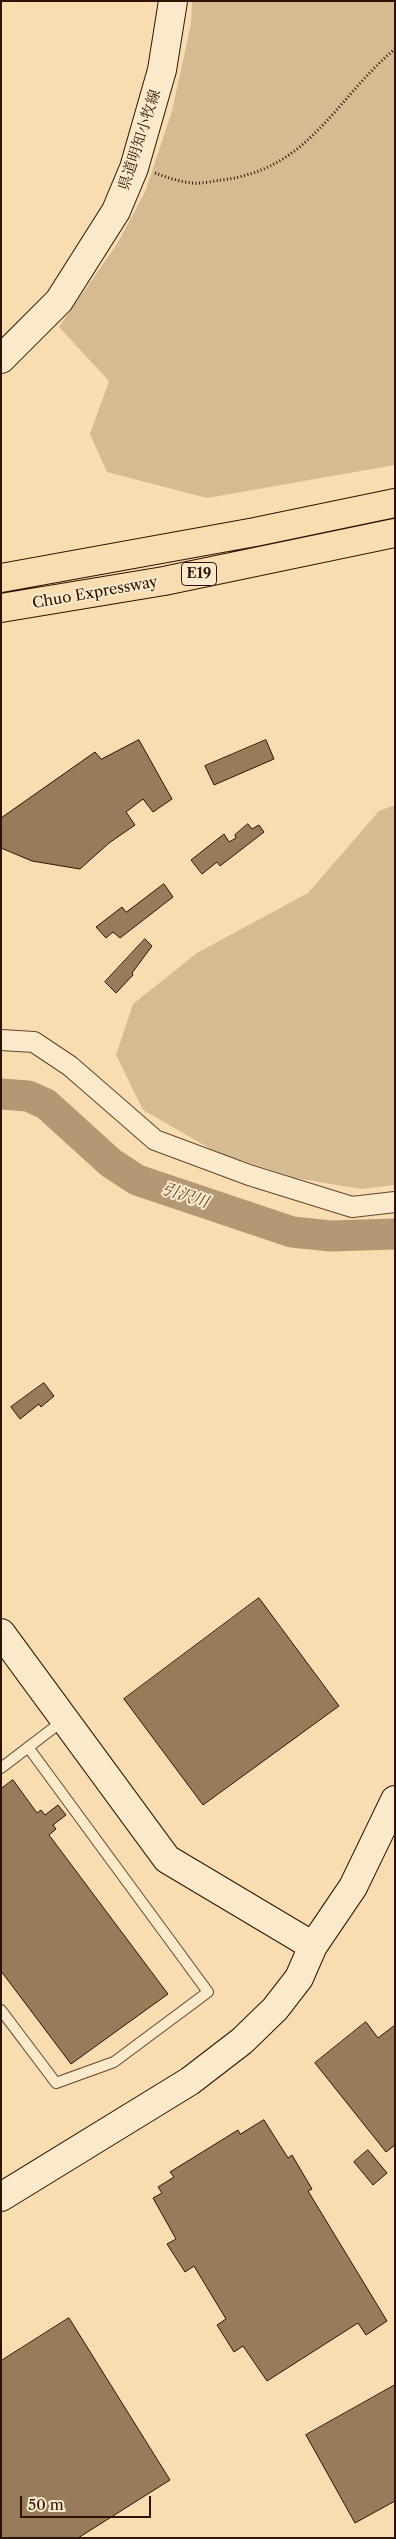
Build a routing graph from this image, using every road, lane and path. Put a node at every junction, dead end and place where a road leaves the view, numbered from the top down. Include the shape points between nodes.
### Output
1 (173, 1) edge
2 (395, 49) edge
3 (134, 168) junction
4 (1, 359) edge
5 (395, 503) edge
6 (395, 533) edge
7 (1, 578) edge
8 (1, 608) edge
9 (1, 1040) edge
10 (395, 1202) edge
11 (1, 1633) edge
12 (65, 1720) junction
13 (28, 1747) junction
14 (1, 1768) edge
15 (395, 1800) edge
16 (312, 1946) junction
17 (1, 2010) edge
18 (1, 2197) edge

1 - 3 street, 県道明知小牧線 via 162,70
2 - 3 path via 376,65 316,134 300,149 269,168 244,177 192,184
3 - 4 street, 県道明知小牧線 via 116,210 59,301
5 - 7 highway, Chuo Expressway / E19
6 - 8 highway, Chuo Expressway / E19 via 164,581
9 - 10 street via 34,1042 63,1061 155,1140 249,1175 352,1207
11 - 12 street
12 - 13 lane
12 - 16 street via 167,1858
13 - 14 lane
13 - 17 lane via 208,1992 114,2062 56,2083
15 - 16 street via 353,1887
16 - 18 street via 298,1978 275,2009 242,2041 190,2081

